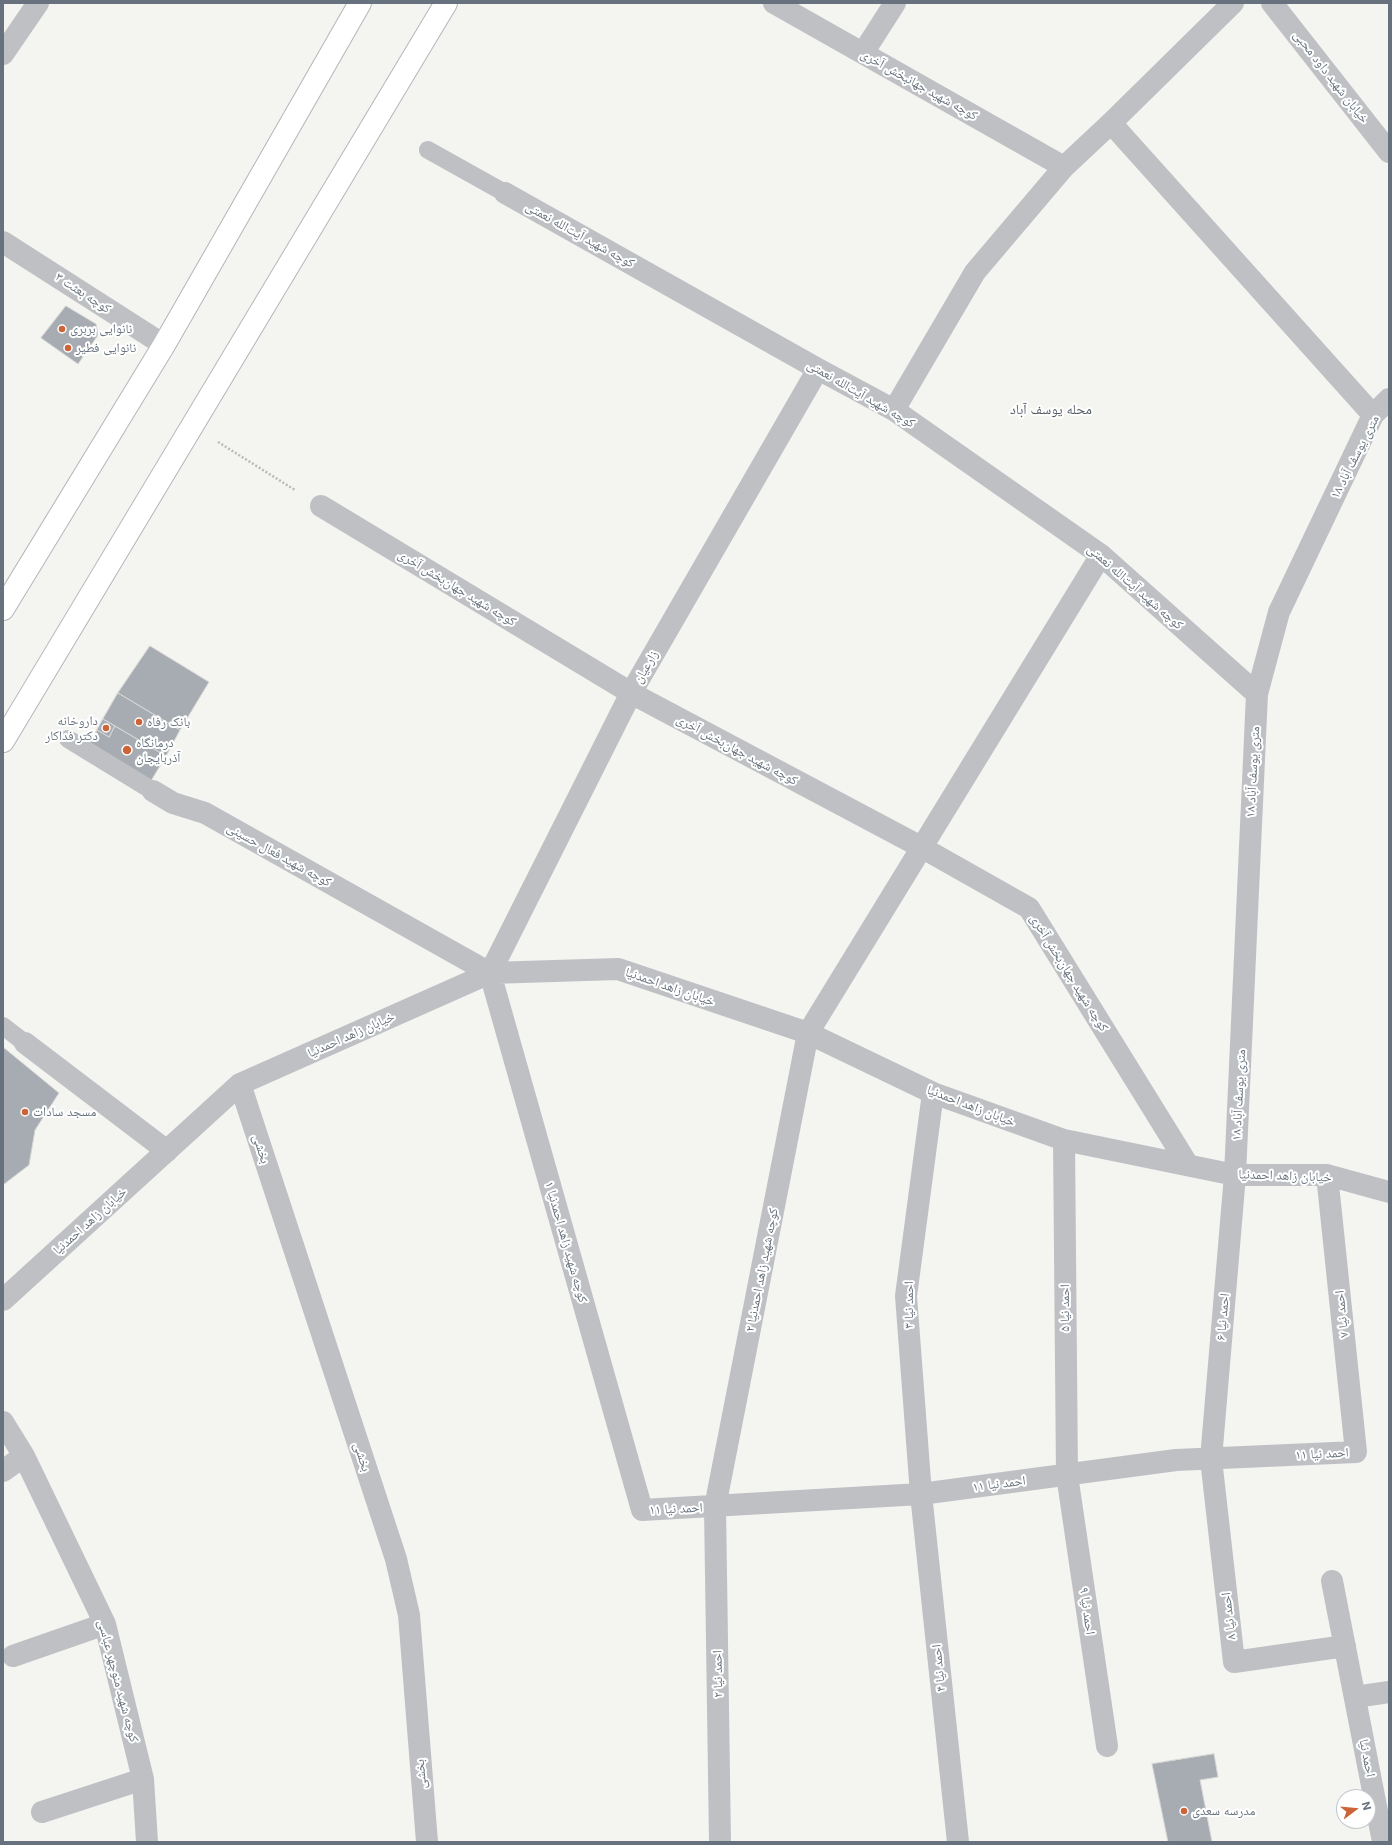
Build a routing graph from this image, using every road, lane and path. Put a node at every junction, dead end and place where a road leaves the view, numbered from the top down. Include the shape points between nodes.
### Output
1 (38, 3) edge
2 (360, 3) edge
3 (446, 3) edge
4 (774, 3) edge
5 (894, 3) edge
6 (1233, 3) edge
7 (1272, 3) edge
8 (863, 53) junction
9 (3, 54) edge
10 (1111, 123) junction
11 (428, 150) dead end
12 (1389, 152) edge
13 (1064, 166) junction
14 (505, 193) joint
15 (3, 242) edge
16 (164, 345) junction
17 (818, 369) junction
18 (1389, 399) edge
19 (894, 410) junction
20 (1373, 415) junction
21 (193, 426) junction
22 (321, 506) joint
23 (1101, 555) junction
24 (3, 609) edge
25 (631, 694) junction
26 (1257, 694) junction
27 (68, 739) dead end
28 (3, 742) edge
29 (153, 791) joint
30 (921, 847) junction
31 (490, 973) junction
32 (3, 1026) edge
33 (808, 1033) junction
34 (25, 1043) joint
35 (240, 1084) junction
36 (933, 1093) junction
37 (1064, 1140) junction
38 (167, 1151) junction
39 (1188, 1165) junction
40 (1236, 1175) junction
41 (1328, 1175) junction
42 (1389, 1192) edge
43 (3, 1300) edge
44 (3, 1422) edge
45 (1356, 1452) joint
46 (24, 1456) junction
47 (1211, 1459) junction
48 (3, 1471) edge
49 (1066, 1475) junction
50 (921, 1494) junction
51 (715, 1507) junction
52 (642, 1510) joint
53 (1332, 1581) dead end
54 (105, 1624) junction
55 (1345, 1646) junction
56 (13, 1656) dead end
57 (1389, 1692) edge
58 (1355, 1697) junction
59 (1107, 1746) dead end
60 (143, 1779) junction
61 (42, 1812) dead end
62 (1384, 1836) edge
63 (147, 1842) edge
64 (427, 1842) edge
65 (720, 1842) edge
66 (958, 1842) edge

1 - 9 street
2 - 16 main road
3 - 21 main road
4 - 8 street, کوچه شهید جهانبخش آخری
5 - 8 street
6 - 10 street
7 - 12 street, خیابان شهید داود محبی
8 - 13 street, کوچه شهید جهانبخش آخری
10 - 13 street
10 - 20 street
11 - 14 lane, کوچه شهید آیت‌الله نعمتی
13 - 19 street via 975,272
14 - 17 street, کوچه شهید آیت‌الله نعمتی
15 - 16 street, کوچه بعثت ۳
16 - 24 main road
17 - 19 street, کوچه شهید آیت‌الله نعمتی
17 - 25 street, زارعیان
18 - 20 street, ۱۸ متری یوسف آباد
19 - 23 street, کوچه شهید آیت‌الله نعمتی
20 - 26 street, ۱۸ متری یوسف آباد via 1279,612
21 - 22 path
21 - 28 main road
22 - 25 street, کوچه شهید جهان‌بخش آخری
23 - 26 street, کوچه شهید آیت‌الله نعمتی
23 - 30 street
25 - 30 street, کوچه شهید جهان‌بخش آخری
25 - 31 street, زارعیان
26 - 40 street, ۱۸ متری یوسف آباد
27 - 29 lane, کوچه شهید فعال حسینی
29 - 31 street, کوچه شهید فعال حسینی via 173,803 205,813
30 - 33 street
30 - 39 street, کوچه شهید جهان‌بخش آخری via 1029,908
31 - 33 street, خیابان زاهد احمدنیا via 618,969
31 - 35 street, خیابان زاهد احمدنیا
31 - 52 street, کوچه شهید زاهد احمدنیا ۱
32 - 34 lane
33 - 36 street, خیابان زاهد احمدنیا
33 - 51 street, کوچه شهید زاهد احمدنیا ۲
34 - 38 street
35 - 38 street, خیابان زاهد احمدنیا
35 - 64 street, بخشی via 396,1558 409,1615
36 - 37 street, خیابان زاهد احمدنیا
36 - 50 street, احمد نیا ۳ via 906,1296
37 - 39 street, خیابان زاهد احمدنیا
37 - 49 street, احمد نیا ۵
38 - 43 street, خیابان زاهد احمدنیا
39 - 40 street, خیابان زاهد احمدنیا
40 - 41 street, خیابان زاهد احمدنیا
40 - 47 street, احمد نیا ۶
41 - 42 street, خیابان زاهد احمدنیا
41 - 45 street, احمد نیا ۷
44 - 46 street, کوچه شهید منوچهر عباسی
45 - 47 street, احمد نیا ۱۱
46 - 48 street
46 - 54 street, کوچه شهید منوچهر عباسی
47 - 49 street, احمد نیا ۱۱ via 1176,1460
47 - 55 street, احمد نیا ۸ via 1234,1662
49 - 50 street, احمد نیا ۱۱
49 - 59 street, احمد نیا ۹
50 - 51 street, احمد نیا ۱۱
50 - 66 street, احمد نیا ۴
51 - 52 street, احمد نیا ۱۱
51 - 65 street, احمد نیا ۲
53 - 55 street, احمد نیا
54 - 56 street
54 - 60 street, کوچه شهید منوچهر عباسی
55 - 58 street, احمد نیا
57 - 58 street
58 - 62 street, احمد نیا
60 - 61 street
60 - 63 street, کوچه شهید منوچهر عباسی

